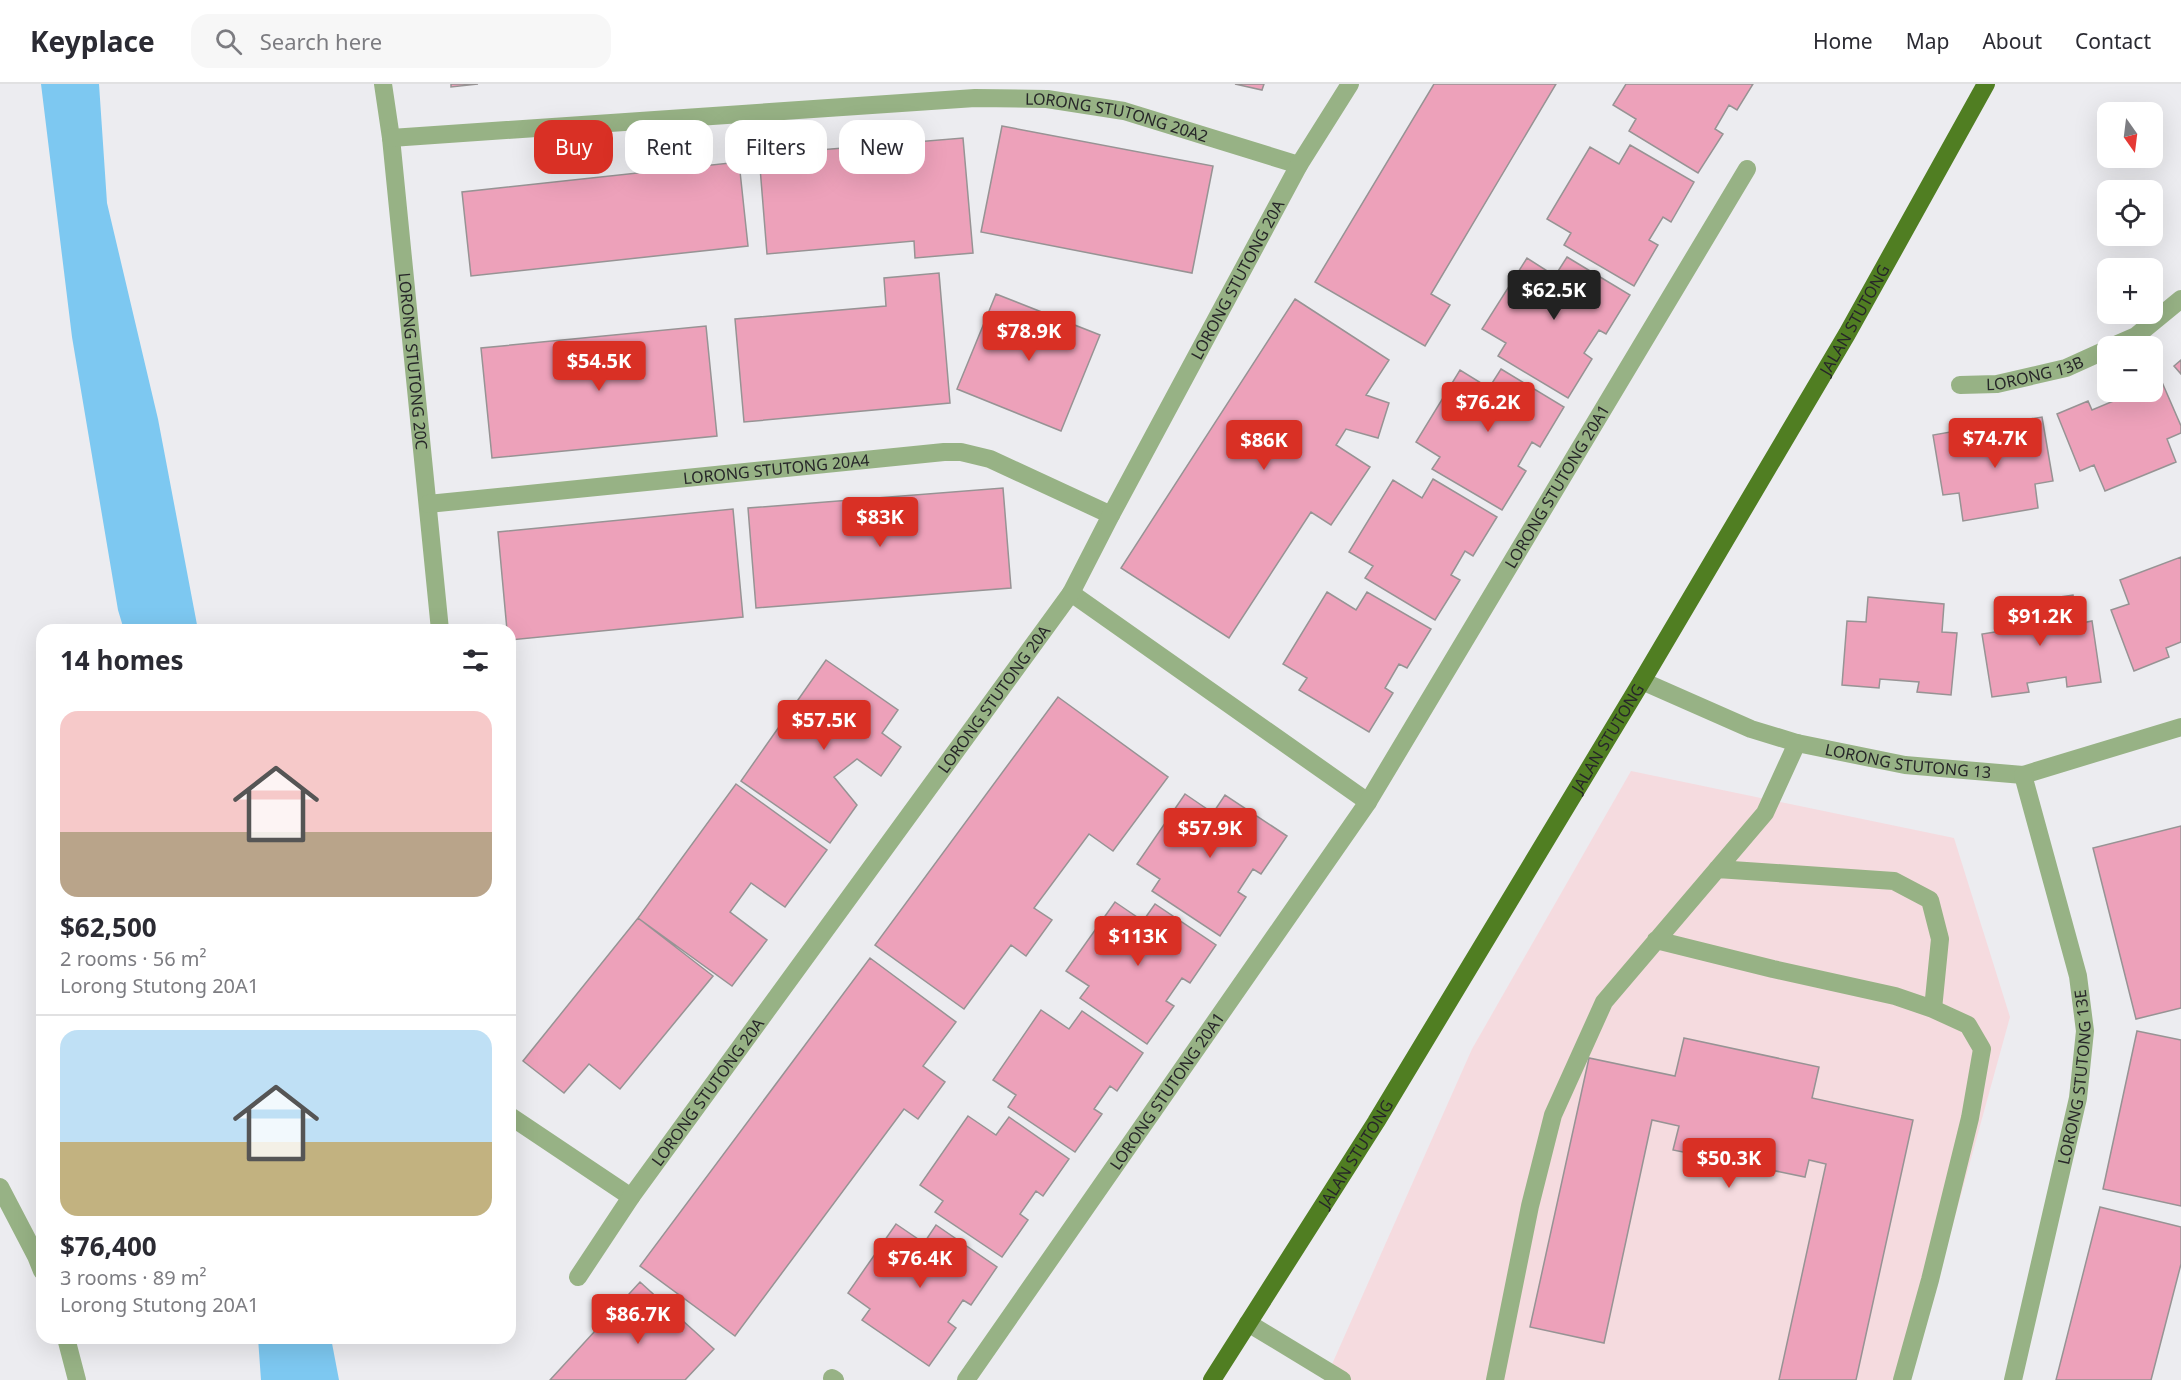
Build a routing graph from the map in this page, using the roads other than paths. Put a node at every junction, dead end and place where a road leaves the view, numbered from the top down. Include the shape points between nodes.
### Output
1 (1350, 84) edge
2 (1986, 84) edge
3 (381, 87) edge
4 (391, 138) junction
5 (1299, 165) junction
6 (1747, 169) dead end
7 (2181, 299) edge
8 (2136, 336) edge
9 (2097, 354) edge
10 (1960, 385) dead end
11 (428, 504) junction
12 (1111, 515) junction
13 (1071, 593) junction
14 (439, 624) edge
15 (1642, 681) junction
16 (2181, 727) edge
17 (1797, 743) junction
18 (2023, 775) junction
19 (1368, 802) junction
20 (1717, 868) junction
21 (1656, 940) junction
22 (1933, 1009) junction
23 (516, 1120) edge
24 (0, 1187) edge
25 (631, 1197) junction
26 (36, 1256) edge
27 (578, 1277) dead end
28 (1248, 1323) junction
29 (68, 1344) edge
30 (77, 1380) edge
31 (966, 1380) edge
32 (1212, 1380) edge
33 (1342, 1380) edge
34 (1495, 1380) edge
35 (1902, 1380) edge
36 (2013, 1380) edge

1 - 5 street, LORONG STUTONG 20A
2 - 15 main road, JALAN STUTONG via 1847,334
3 - 4 street, LORONG STUTONG 20C
4 - 5 street, LORONG STUTONG 20A2 via 975,98 1047,99 1124,111
4 - 11 street, LORONG STUTONG 20C
5 - 12 street, LORONG STUTONG 20A
6 - 19 street, LORONG STUTONG 20A1
7 - 8 street
9 - 10 street, LORONG 13B via 2066,368 1997,384
11 - 12 street, LORONG STUTONG 20A4 via 961,452 990,459
11 - 14 street, LORONG STUTONG 20C
12 - 13 street, LORONG STUTONG 20A
13 - 19 street
13 - 25 street, LORONG STUTONG 20A
15 - 17 street, LORONG STUTONG 13 via 1751,729
15 - 28 main road, JALAN STUTONG via 1376,1122
16 - 18 street, LORONG STUTONG 13
17 - 18 street, LORONG STUTONG 13 via 1905,765
17 - 20 street via 1765,813
18 - 36 street, LORONG STUTONG 13E via 2078,976 2085,1031 2078,1098
19 - 31 street, LORONG STUTONG 20A1
20 - 21 street
20 - 22 street via 1894,881 1930,900 1940,939
21 - 22 street via 1895,996
21 - 34 street via 1604,1002 1553,1115 1530,1206
22 - 35 street via 1968,1025 1982,1049 1970,1118
23 - 25 street
24 - 26 street
25 - 27 street, LORONG STUTONG 20A
28 - 32 main road, JALAN STUTONG
28 - 33 street
29 - 30 street

